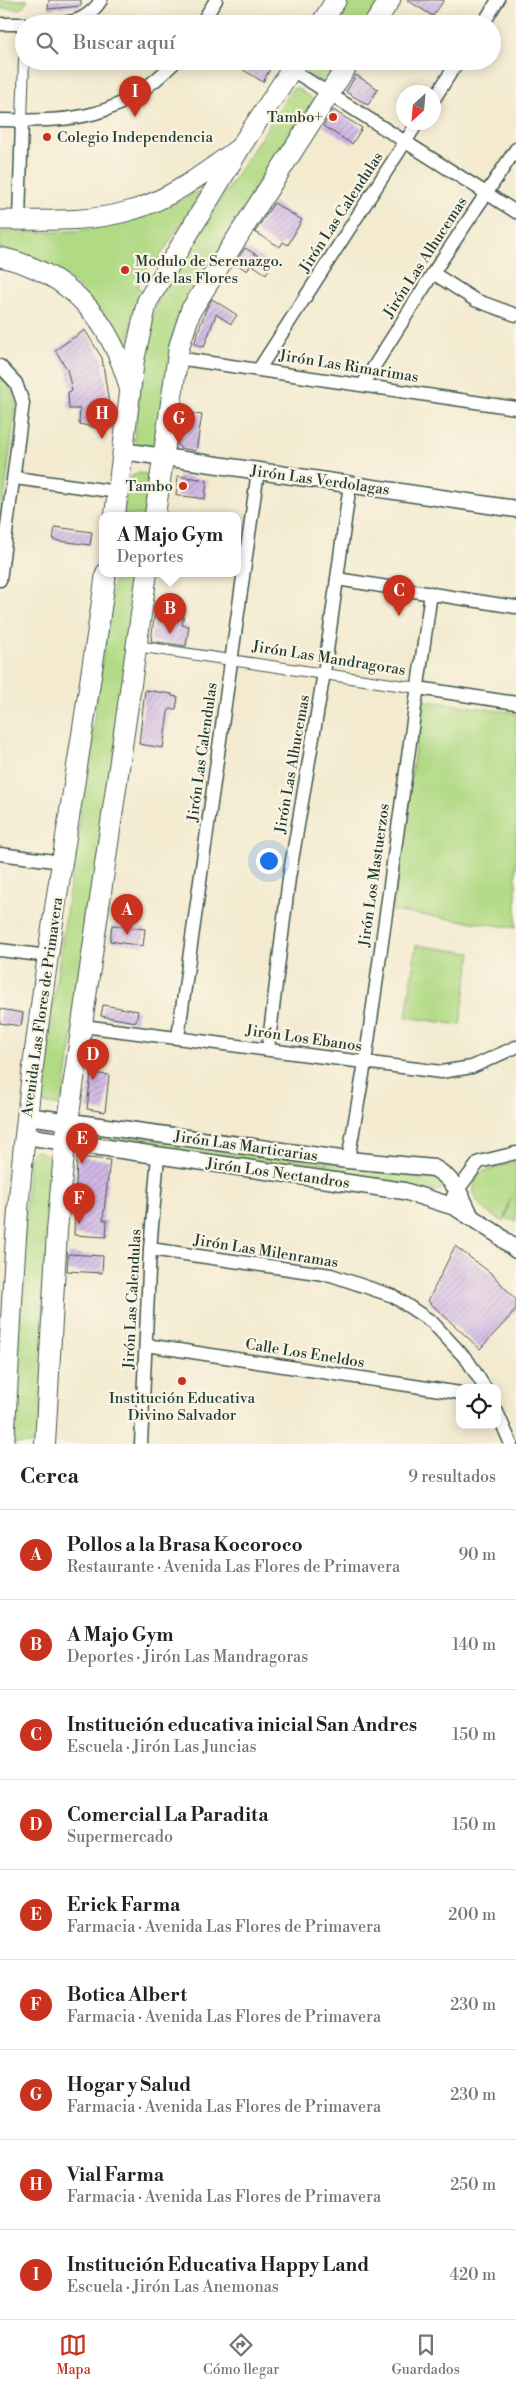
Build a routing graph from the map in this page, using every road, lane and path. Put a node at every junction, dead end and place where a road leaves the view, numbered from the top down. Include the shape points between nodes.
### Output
1 (101, 0) edge
2 (216, 0) edge
3 (336, 0) edge
4 (390, 0) edge
5 (498, 0) edge
6 (87, 15) edge
7 (207, 15) edge
8 (327, 15) edge
9 (380, 15) edge
10 (489, 15) edge
11 (0, 24) edge
12 (15, 24) edge
13 (24, 70) edge
14 (167, 70) edge
15 (291, 70) edge
16 (299, 70) edge
17 (344, 70) edge
18 (452, 70) edge
19 (441, 88) edge
20 (329, 94) junction
21 (0, 120) edge
22 (22, 120) junction
23 (413, 130) edge
24 (405, 142) junction
25 (241, 146) junction
26 (516, 149) edge
27 (486, 194) junction
28 (516, 212) edge
29 (0, 220) edge
30 (19, 220) junction
31 (0, 257) edge
32 (433, 273) junction
33 (516, 315) edge
34 (177, 358) junction
35 (0, 366) edge
36 (259, 369) junction
37 (363, 384) junction
38 (130, 394) junction
39 (516, 408) edge
40 (123, 452) junction
41 (164, 457) junction
42 (258, 471) junction
43 (15, 478) junction
44 (350, 484) junction
45 (118, 492) junction
46 (516, 509) edge
47 (115, 512) edge
48 (155, 512) edge
49 (105, 577) edge
50 (146, 577) edge
51 (337, 579) junction
52 (0, 580) edge
53 (431, 593) junction
54 (516, 607) edge
55 (137, 646) junction
56 (231, 659) junction
57 (324, 673) junction
58 (418, 688) junction
59 (516, 703) edge
60 (0, 854) edge
61 (62, 862) junction
62 (0, 950) edge
63 (48, 956) junction
64 (83, 1026) junction
65 (178, 1037) junction
66 (516, 1047) edge
67 (268, 1049) junction
68 (364, 1063) junction
69 (69, 1121) junction
70 (26, 1126) junction
71 (65, 1142) junction
72 (516, 1153) edge
73 (158, 1156) junction
74 (348, 1160) junction
75 (459, 1189) junction
76 (446, 1203) junction
77 (470, 1215) junction
78 (150, 1249) junction
79 (516, 1250) edge
80 (146, 1345) junction
81 (5, 1350) edge
82 (482, 1384) edge
83 (456, 1392) edge
84 (501, 1421) edge
85 (4, 1444) edge
86 (45, 1444) edge
87 (141, 1444) edge
88 (511, 1444) edge

1 - 6 street
2 - 7 street
3 - 8 main road
4 - 9 main road
5 - 10 street
11 - 12 street
13 - 22 street
14 - 22 street via 156,82 111,109 60,120
15 - 25 main road
16 - 20 street
17 - 20 main road
18 - 19 street
20 - 24 street
20 - 34 main road via 199,296 183,331
21 - 22 street
22 - 30 street
23 - 24 street, Jirón Las Calendulas
24 - 27 street
24 - 36 street, Jirón Las Calendulas
25 - 30 main road via 200,176 134,210 84,219
25 - 38 main road via 147,302 141,320
26 - 27 street, Jirón Las Alhucemas
27 - 28 street
27 - 32 street, Jirón Las Alhucemas
29 - 30 main road
31 - 38 main road via 48,274 83,300 116,349
32 - 33 street via 475,300
32 - 37 street, Jirón Las Alhucemas
34 - 36 street, Jirón Las Rimarimas
34 - 41 main road
35 - 43 street via 16,383 23,403
36 - 37 street, Jirón Las Rimarimas
37 - 39 street, Jirón Las Rimarimas
38 - 40 main road
40 - 41 street, Jirón Las Verdolagas
40 - 45 main road
41 - 42 street, Jirón Las Verdolagas
41 - 48 main road
42 - 44 street, Jirón Las Verdolagas
42 - 56 street, Jirón Las Calendulas
43 - 45 street
43 - 52 street
44 - 46 street, Jirón Las Verdolagas
44 - 51 street, Jirón Las Alhucemas
45 - 47 main road
49 - 61 main road, Avenida Las Flores de Primavera
50 - 55 main road
51 - 53 street
51 - 57 street, Jirón Las Alhucemas
53 - 54 street
53 - 58 street, Jirón Los Mastuerzos
55 - 56 street, Jirón Las Mandragoras
55 - 64 main road
56 - 57 street, Jirón Las Mandragoras
56 - 65 street, Jirón Las Calendulas
57 - 58 street, Jirón Las Mandragoras
57 - 67 street, Jirón Las Alhucemas via 289,878
58 - 59 street, Jirón Las Mandragoras
58 - 68 street, Jirón Los Mastuerzos
60 - 61 street
61 - 63 main road, Avenida Las Flores de Primavera
62 - 63 street
63 - 70 main road, Avenida Las Flores de Primavera
64 - 65 street, Jirón Los Ebanos
64 - 69 main road
65 - 67 street, Jirón Los Ebanos
66 - 68 street, Jirón Los Ebanos via 472,1067 441,1072
67 - 68 street, Jirón Los Ebanos
68 - 74 street, Jirón Los Mastuerzos
69 - 70 street, Jirón Las Marticarias
69 - 71 main road
69 - 74 street, Jirón Las Marticarias
70 - 71 street, Jirón Los Nectandros
70 - 81 main road, Avenida Las Flores de Primavera
71 - 73 street, Jirón Los Nectandros
71 - 86 main road
72 - 75 street via 479,1162
73 - 76 street, Jirón Los Nectandros via 404,1191
73 - 78 street, Jirón Las Calendulas
74 - 75 street, Jirón Las Marticarias via 434,1168
75 - 76 street
75 - 77 street, Jirón Las Marticarias
76 - 77 street, Jirón Los Nectandros
77 - 79 street, Jirón Los Nectandros
78 - 80 street, Jirón Las Calendulas
78 - 82 street, Jirón Las Milenramas via 331,1275 393,1296 432,1322 468,1361
80 - 83 street, Calle Los Eneldos
80 - 87 street, Jirón Las Calendulas
81 - 85 main road, Avenida Las Flores de Primavera
84 - 88 street

